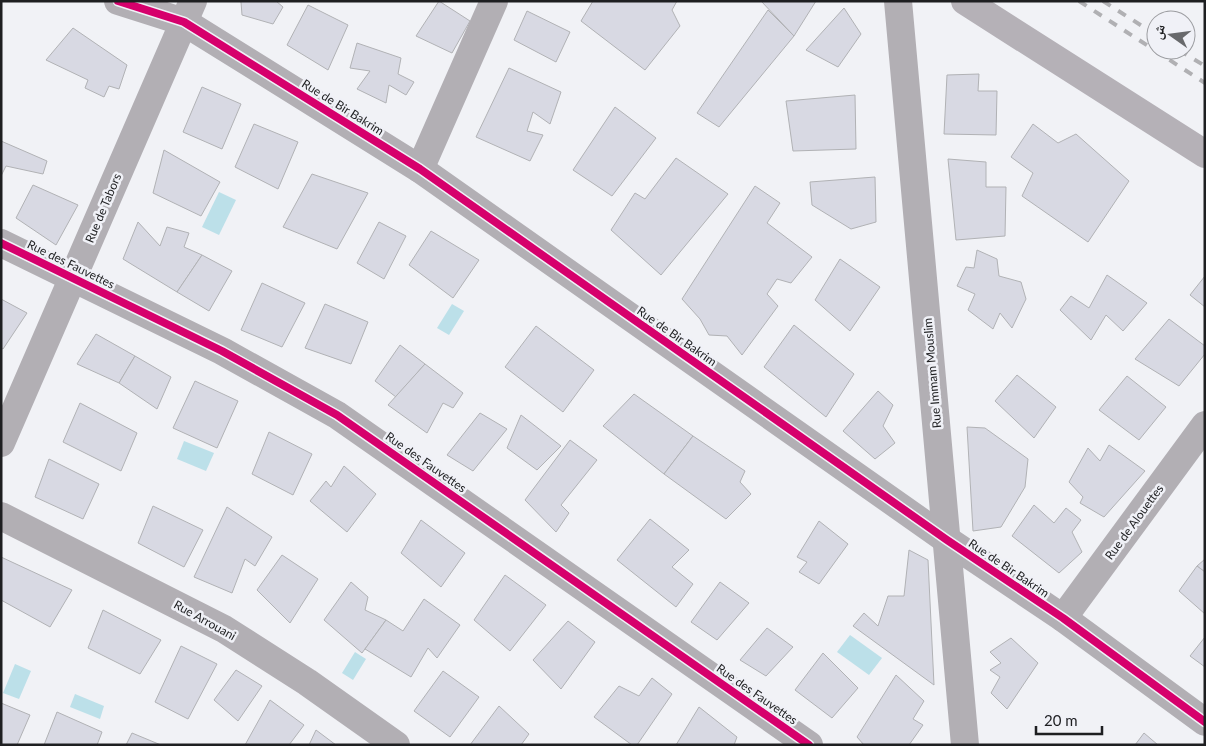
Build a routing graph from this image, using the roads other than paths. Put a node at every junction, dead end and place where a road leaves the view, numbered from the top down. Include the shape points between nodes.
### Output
1 (118, 1) edge
2 (494, 1) edge
3 (898, 1) edge
4 (965, 1) edge
5 (188, 11) edge
6 (1205, 154) edge
7 (420, 169) junction
8 (1, 243) edge
9 (74, 276) junction
10 (1205, 425) edge
11 (1, 443) edge
12 (1, 516) edge
13 (947, 540) junction
14 (1063, 618) junction
15 (1205, 722) edge
16 (396, 745) edge
17 (810, 745) edge
18 (965, 745) edge

1 - 5 street, Rue de Bir Bakrim
2 - 7 street
3 - 13 street, Rue Immam Mouslim
4 - 6 main road
5 - 7 street, Rue de Bir Bakrim
5 - 9 street, Rue de Tabors
7 - 13 street, Rue de Bir Bakrim
8 - 9 street, Rue des Fauvettes
9 - 11 street, Rue de Tabors
9 - 17 street, Rue des Fauvettes via 222,351 337,415
10 - 14 street, Rue de Alouettes
12 - 16 street, Rue Arrouani via 224,629
13 - 14 street, Rue de Bir Bakrim
13 - 18 street, Rue Immam Mouslim
14 - 15 street, Rue de Bir Bakrim

